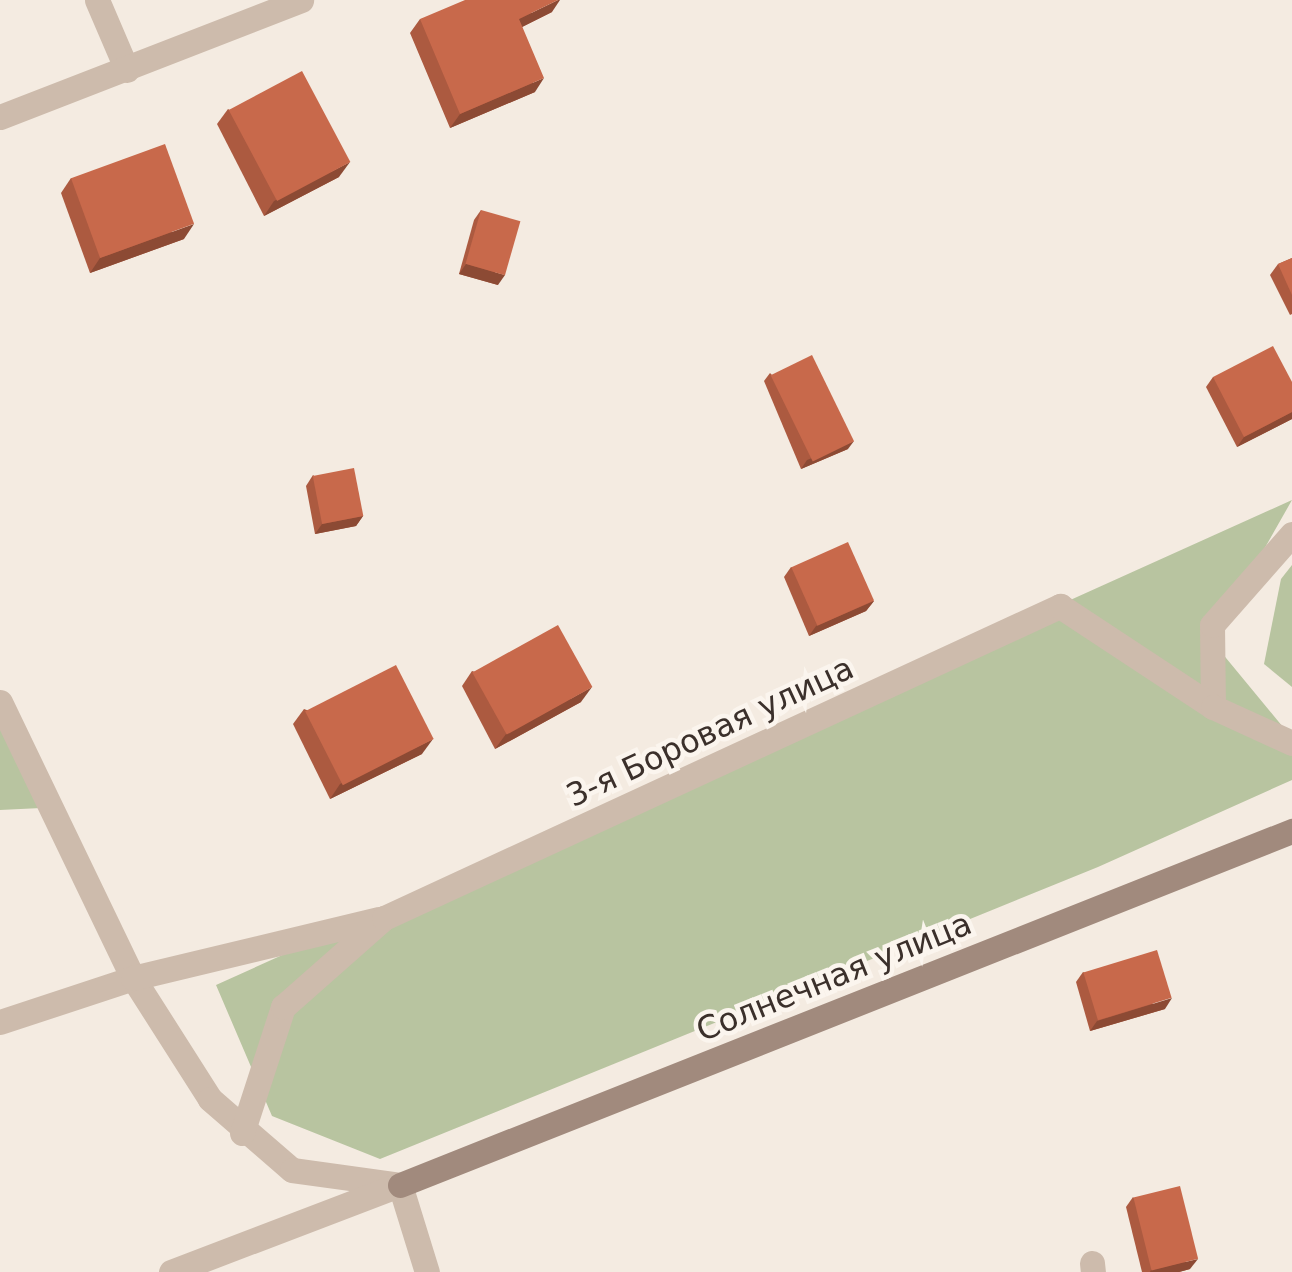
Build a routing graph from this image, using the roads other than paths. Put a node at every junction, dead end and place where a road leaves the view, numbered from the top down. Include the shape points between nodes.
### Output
1 (97, 0) edge
2 (302, 0) edge
3 (127, 70) junction
4 (0, 117) edge
5 (1292, 534) edge
6 (0, 702) edge
7 (1213, 707) junction
8 (1292, 743) edge
9 (1292, 831) edge
10 (384, 918) junction
11 (133, 978) junction
12 (0, 1022) edge
13 (242, 1132) junction
14 (400, 1184) junction
15 (170, 1272) edge
16 (427, 1272) edge

1 - 3 street
2 - 3 street
3 - 4 street
5 - 7 street via 1212,625
6 - 11 street
7 - 8 street, 3-я Боровая улица
7 - 10 street, 3-я Боровая улица via 1060,606
9 - 14 street, Солнечная улица
10 - 11 street
10 - 13 street, 3-я Боровая улица via 283,1007
11 - 12 street
11 - 13 street via 210,1099
13 - 14 street via 292,1170
14 - 15 street
14 - 16 street

